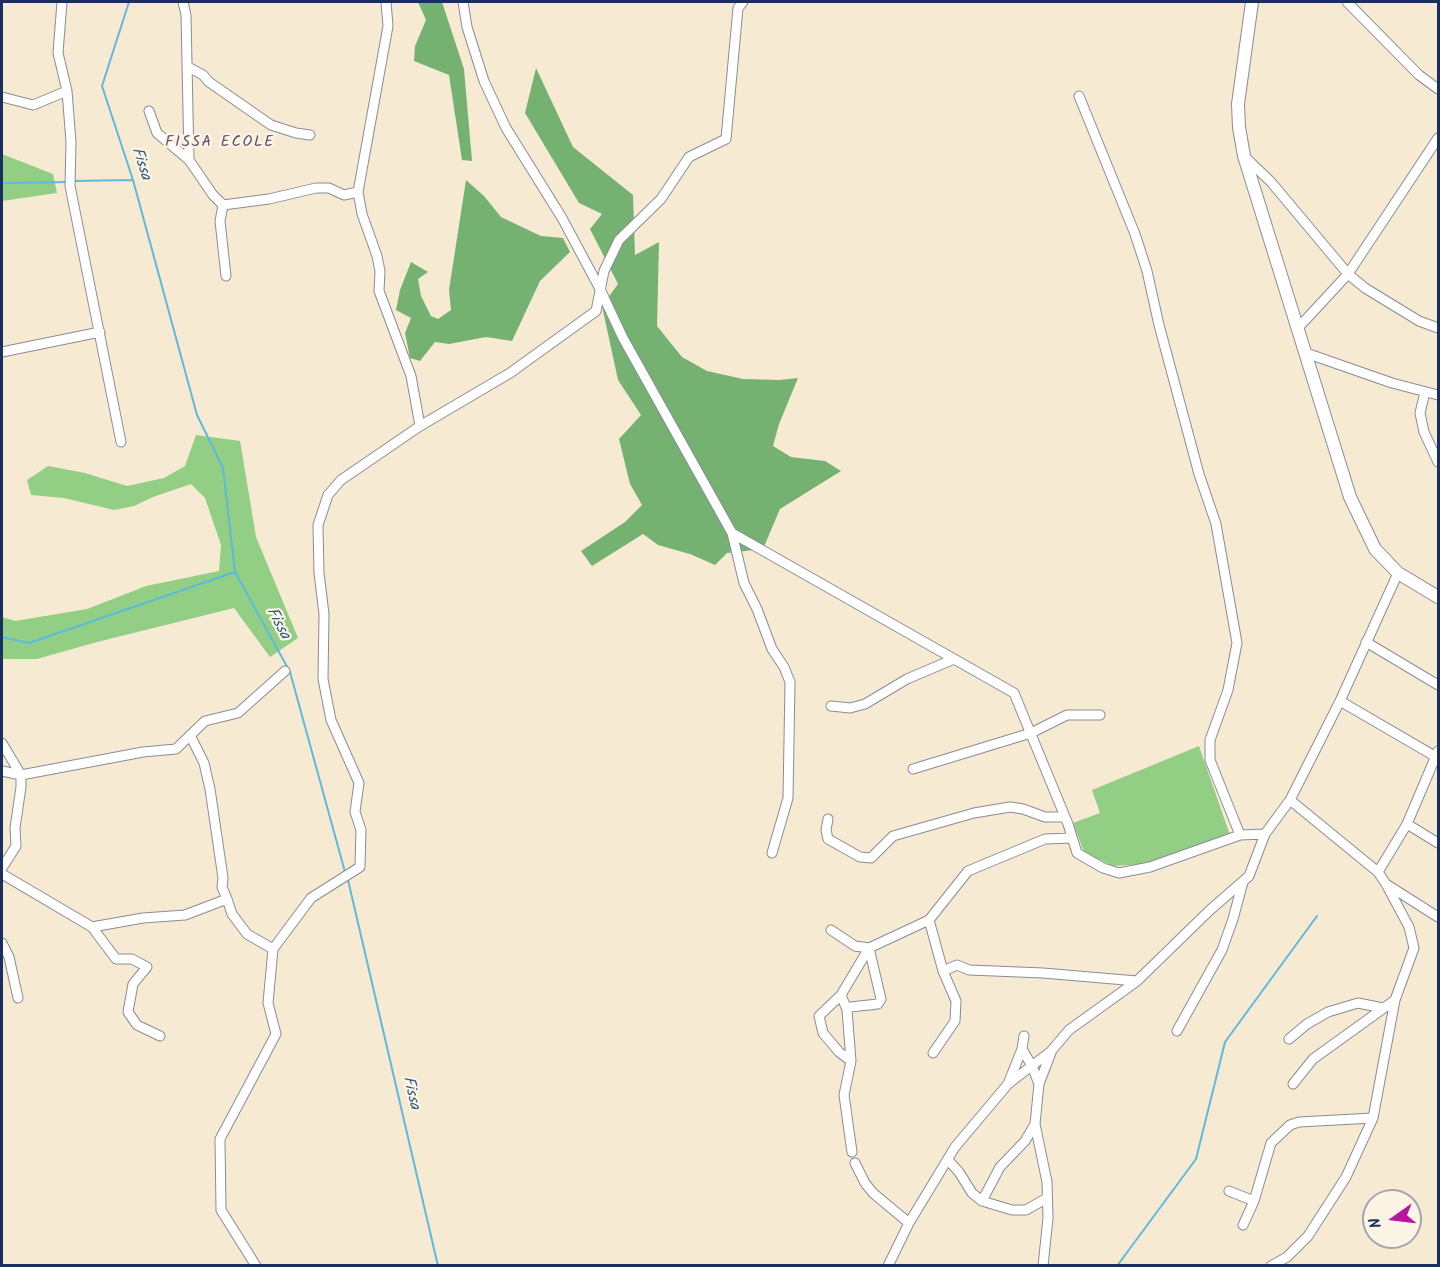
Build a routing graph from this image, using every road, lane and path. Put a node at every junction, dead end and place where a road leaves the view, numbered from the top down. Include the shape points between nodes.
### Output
1 (62, 2) edge
2 (183, 2) edge
3 (386, 2) edge
4 (463, 2) edge
5 (743, 2) edge
6 (1252, 2) edge
7 (1347, 2) edge
8 (188, 67) junction
9 (1438, 89) edge
10 (67, 91) junction
11 (1079, 96) dead end
12 (2, 97) edge
13 (149, 111) dead end
14 (310, 135) dead end
15 (1438, 138) edge
16 (1245, 156) junction
17 (189, 160) junction
18 (358, 192) junction
19 (223, 205) junction
20 (1348, 274) junction
21 (226, 276) dead end
22 (600, 289) junction
23 (1298, 328) junction
24 (1438, 328) edge
25 (100, 332) junction
26 (2, 352) edge
27 (1306, 353) junction
28 (1425, 392) junction
29 (1438, 395) edge
30 (420, 426) junction
31 (121, 442) dead end
32 (1438, 462) edge
33 (732, 533) junction
34 (1398, 573) junction
35 (1438, 597) edge
36 (1366, 642) junction
37 (954, 659) junction
38 (285, 671) dead end
39 (1438, 685) edge
40 (1340, 701) junction
41 (831, 706) dead end
42 (1100, 716) dead end
43 (1031, 733) junction
44 (190, 735) junction
45 (2, 743) edge
46 (1438, 755) edge
47 (914, 769) dead end
48 (2, 771) edge
49 (21, 775) junction
50 (1290, 800) junction
51 (1065, 817) junction
52 (828, 819) dead end
53 (1407, 824) junction
54 (1265, 834) junction
55 (1240, 835) junction
56 (1072, 838) junction
57 (1438, 843) edge
58 (772, 853) dead end
59 (2, 868) edge
60 (1378, 872) junction
61 (2, 874) edge
62 (1242, 882) junction
63 (1386, 884) junction
64 (227, 898) junction
65 (1438, 917) edge
66 (929, 920) junction
67 (92, 927) junction
68 (831, 930) dead end
69 (2, 943) edge
70 (869, 948) junction
71 (273, 949) junction
72 (943, 971) junction
73 (1137, 981) junction
74 (841, 994) junction
75 (18, 998) dead end
76 (1395, 1000) junction
77 (1383, 1008) junction
78 (847, 1010) junction
79 (1177, 1031) dead end
80 (160, 1036) dead end
81 (1024, 1036) dead end
82 (1289, 1039) dead end
83 (1022, 1049) junction
84 (1052, 1050) junction
85 (933, 1053) dead end
86 (851, 1061) junction
87 (1032, 1066) junction
88 (1008, 1084) junction
89 (1038, 1084) junction
90 (1293, 1084) dead end
91 (1373, 1118) junction
92 (1035, 1124) junction
93 (852, 1152) dead end
94 (948, 1160) junction
95 (855, 1163) dead end
96 (1228, 1191) dead end
97 (1047, 1198) junction
98 (982, 1201) junction
99 (1254, 1201) junction
100 (909, 1222) junction
101 (1243, 1225) dead end
102 (256, 1266) edge
103 (888, 1266) edge
104 (1043, 1266) edge
105 (1271, 1266) edge

1 - 10 street via 58,52
2 - 8 street
3 - 18 street via 387,26
4 - 22 street via 467,27 492,100
5 - 22 street via 738,8 726,139 689,157 661,199 619,240
6 - 16 main road via 1238,104
7 - 9 street via 1419,75
8 - 14 street via 271,125
8 - 17 street
10 - 12 street via 33,105
10 - 25 street via 70,186
11 - 55 street via 1147,271 1199,474 1216,524 1237,643 1228,690 1210,740 1210,760
13 - 17 street via 157,133
15 - 20 street
16 - 20 street
16 - 23 main road
17 - 19 street
18 - 19 street via 344,195 329,188 316,188
18 - 30 street via 377,256 379,291 411,376
19 - 21 street via 220,221
20 - 23 street
20 - 24 street via 1419,321
22 - 30 street via 596,311 510,373
22 - 33 street via 623,338
23 - 27 main road
25 - 26 street
25 - 31 street
27 - 28 street
27 - 34 main road via 1350,497 1375,549
28 - 29 street
28 - 32 street via 1420,413
30 - 71 street via 341,480 328,495 318,525 324,614 323,679 331,720 359,783 355,812 361,830 360,867 311,898
33 - 37 street
33 - 58 street via 744,583 790,682 788,798
34 - 35 main road
34 - 36 street
36 - 39 street
36 - 40 street
37 - 41 street via 907,679 865,704 850,708
37 - 43 street via 1014,693
38 - 44 street via 238,713 205,721
40 - 46 street
40 - 50 street
42 - 43 street via 1067,715
43 - 47 street
43 - 51 street
44 - 49 street via 176,749
44 - 64 street via 204,763 210,789 222,887
45 - 49 street
46 - 53 street
48 - 49 street
49 - 59 street via 16,846
50 - 54 street
50 - 60 street
51 - 52 street via 1045,817 1010,807 974,813 893,836 871,858 860,857 828,839
51 - 56 street
53 - 57 street
53 - 60 street
54 - 55 street
54 - 62 street via 1249,876
55 - 56 street via 1150,867 1119,873 1077,853
56 - 66 street via 1045,839 968,871
60 - 63 street
61 - 67 street
62 - 73 street
62 - 79 street via 1222,950
63 - 65 street
63 - 76 street via 1409,927 1414,948
64 - 67 street via 185,915
64 - 71 street via 232,914 247,934
66 - 70 street
66 - 72 street
67 - 80 street via 116,959 132,959 147,967 133,984 128,1012 137,1025
68 - 70 street via 855,946
69 - 75 street
70 - 74 street
70 - 78 street via 881,999 878,1004
71 - 102 street via 268,1003 276,1034 219,1139 221,1210
72 - 73 street via 957,964 969,970
72 - 85 street via 956,1001 955,1021
73 - 84 street via 1069,1030
74 - 78 street
74 - 86 street via 819,1016 824,1033
76 - 77 street
76 - 91 street
77 - 82 street via 1358,1003 1328,1012
77 - 90 street via 1312,1059
78 - 86 street
81 - 83 street
83 - 87 street
83 - 88 street
84 - 87 street
84 - 89 street
86 - 93 street via 844,1095
87 - 88 street
87 - 89 street
88 - 94 street
89 - 92 street
91 - 99 street via 1290,1125 1271,1143
91 - 105 street via 1346,1177 1308,1236 1287,1257
92 - 97 street
92 - 98 street via 1000,1167
94 - 98 street
94 - 100 street
95 - 100 street via 873,1193
96 - 99 street
97 - 98 street via 1026,1210
97 - 104 street
99 - 101 street
100 - 103 street

